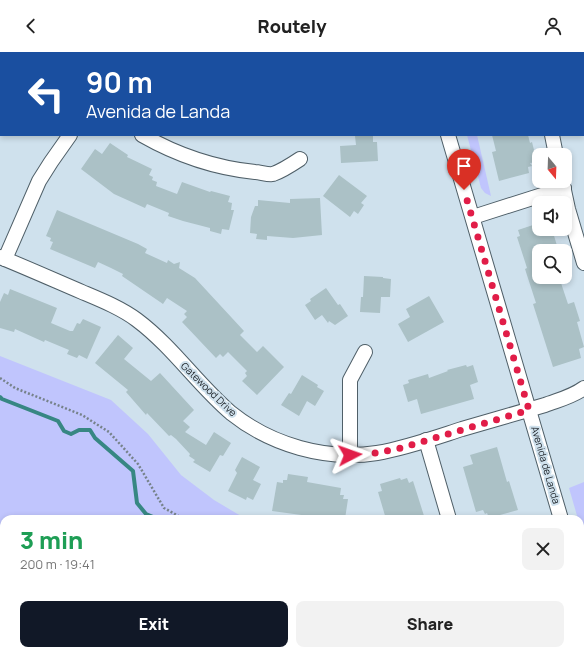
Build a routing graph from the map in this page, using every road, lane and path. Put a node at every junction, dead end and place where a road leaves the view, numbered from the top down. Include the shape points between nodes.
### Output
1 (69, 136) edge
2 (144, 136) edge
3 (448, 136) edge
4 (552, 136) edge
5 (555, 148) edge
6 (300, 160) dead end
7 (552, 188) edge
8 (564, 188) edge
9 (473, 217) junction
10 (2, 258) edge
11 (584, 263) edge
12 (365, 352) dead end
13 (0, 378) edge
14 (584, 388) edge
15 (529, 410) junction
16 (426, 440) junction
17 (350, 455) junction
18 (177, 515) edge
19 (448, 515) edge
20 (560, 515) edge

1 - 10 street via 39,181
2 - 6 street via 182,155 242,171 273,174
3 - 9 street, Avenida de Landa
4 - 5 street
7 - 9 street
8 - 11 street
9 - 15 street, Avenida de Landa
10 - 17 street, Gatewood Drive via 115,307 136,319 155,334 232,413 252,428 298,448
12 - 17 street via 350,380
13 - 18 path via 14,388 82,416 109,432 138,464 164,508
14 - 15 street, Gatewood Drive via 571,396
15 - 16 street, Gatewood Drive
15 - 20 street, Avenida de Landa
16 - 17 street, Gatewood Drive via 376,453
16 - 19 street

